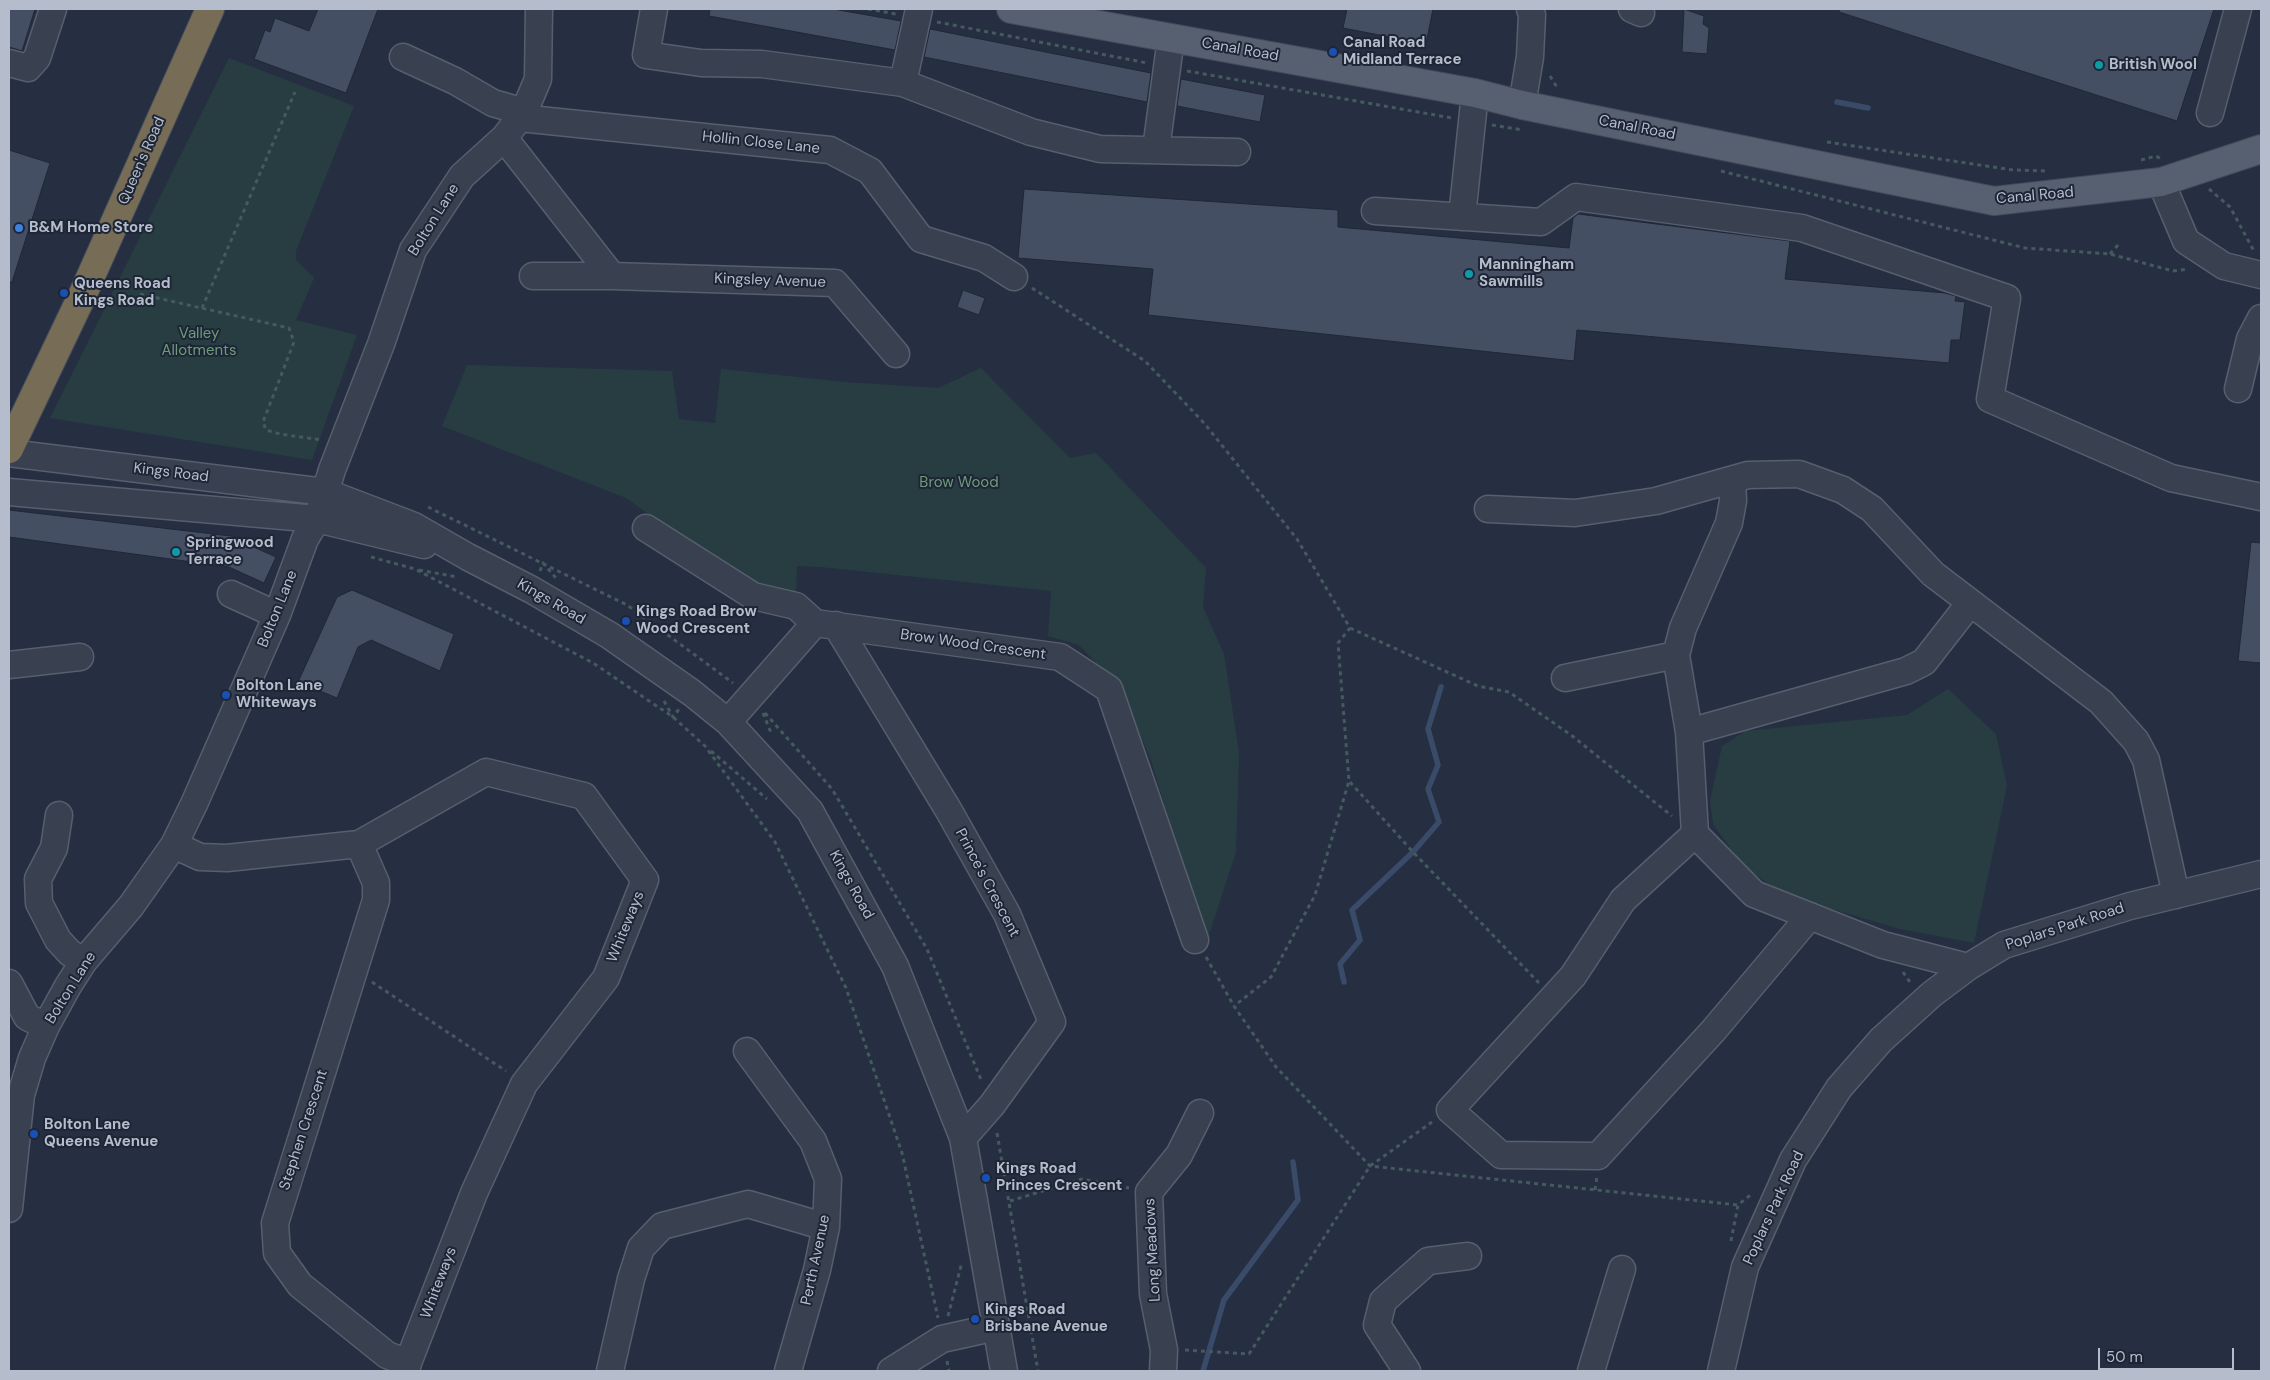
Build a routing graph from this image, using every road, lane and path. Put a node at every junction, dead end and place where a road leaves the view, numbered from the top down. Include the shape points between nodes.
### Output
1 (53, 9) edge
2 (210, 9) edge
3 (539, 9) edge
4 (654, 9) edge
5 (868, 9) edge
6 (1011, 9) edge
7 (1530, 9) edge
8 (2238, 9) edge
9 (917, 14) edge
10 (1171, 38) junction
11 (403, 57) dead end
12 (9, 63) edge
13 (1167, 67) junction
14 (1548, 69) dead end
15 (903, 83) junction
16 (295, 92) dead end
17 (1475, 93) junction
18 (1564, 96) dead end
19 (1522, 105) junction
20 (2210, 113) dead end
21 (522, 115) junction
22 (1472, 121) junction
23 (1531, 132) dead end
24 (504, 138) junction
25 (1824, 142) dead end
26 (1156, 148) junction
27 (2261, 149) edge
28 (1237, 152) dead end
29 (2156, 156) dead end
30 (2139, 161) dead end
31 (1719, 170) dead end
32 (2055, 171) dead end
33 (2161, 182) junction
34 (2228, 204) dead end
35 (1376, 211) dead end
36 (1462, 216) junction
37 (2119, 244) dead end
38 (2261, 253) edge
39 (2110, 254) junction
40 (2174, 271) dead end
41 (2261, 275) edge
42 (534, 276) dead end
43 (612, 276) junction
44 (1014, 277) joint
45 (140, 294) dead end
46 (202, 308) junction
47 (2261, 318) edge
48 (896, 354) dead end
49 (2238, 389) dead end
50 (342, 442) junction
51 (9, 451) edge
52 (1732, 480) junction
53 (9, 492) edge
54 (325, 492) junction
55 (2261, 497) edge
56 (421, 504) dead end
57 (1488, 509) dead end
58 (317, 519) junction
59 (646, 528) dead end
60 (369, 556) dead end
61 (468, 557) junction
62 (230, 594) dead end
63 (1970, 603) junction
64 (277, 615) junction
65 (826, 624) junction
66 (1350, 628) junction
67 (1676, 655) junction
68 (80, 657) dead end
69 (9, 665) edge
70 (722, 674) dead end
71 (1565, 678) dead end
72 (728, 722) junction
73 (1689, 732) junction
74 (706, 746) junction
75 (1349, 781) junction
76 (770, 802) dead end
77 (59, 815) dead end
78 (1694, 834) junction
79 (359, 844) junction
80 (174, 845) junction
81 (2261, 874) edge
82 (2176, 895) junction
83 (1810, 916) junction
84 (1195, 940) joint
85 (84, 962) junction
86 (1968, 967) junction
87 (355, 970) junction
88 (9, 983) edge
89 (1554, 998) junction
90 (1234, 1006) junction
91 (46, 1026) junction
92 (747, 1050) dead end
93 (524, 1084) junction
94 (15, 1092) edge
95 (1450, 1110) junction
96 (1200, 1112) dead end
97 (963, 1138) junction
98 (1370, 1166) junction
99 (1149, 1192) junction
100 (1010, 1200) dead end
101 (9, 1202) edge
102 (1738, 1205) dead end
103 (826, 1227) junction
104 (1468, 1256) dead end
105 (963, 1258) dead end
106 (1622, 1269) dead end
107 (996, 1327) junction
108 (942, 1339) junction
109 (1201, 1351) dead end
110 (407, 1367) edge
111 (610, 1371) edge
112 (788, 1371) edge
113 (891, 1371) edge
114 (949, 1371) edge
115 (1004, 1371) edge
116 (1163, 1371) edge
117 (1407, 1371) edge
118 (1591, 1371) edge
119 (1721, 1371) edge

1 - 12 street via 37,58 28,68
2 - 51 highway, Queen's Road
3 - 21 street, Bolton Lane via 538,79
4 - 15 street via 646,55 701,63 772,65
5 - 9 path
6 - 10 main road, Canal Road
7 - 19 street via 1530,57
8 - 20 street
9 - 13 path
9 - 15 street
10 - 13 street
10 - 17 main road, Canal Road
11 - 21 street, Hollin Close Lane
13 - 22 path
13 - 26 street
14 - 18 path via 1552,82
15 - 26 street via 1031,132 1100,149
16 - 46 path
17 - 19 main road, Canal Road
17 - 22 street
19 - 33 main road, Canal Road via 1994,201
21 - 24 street, Bolton Lane
21 - 44 street, Hollin Close Lane via 830,150 870,171 921,239 984,258
22 - 23 path
22 - 36 street
24 - 43 street
24 - 50 street, Bolton Lane via 462,176 412,250 381,344
25 - 32 path via 2013,170
26 - 28 street
27 - 33 main road, Canal Road
29 - 30 path
31 - 39 path via 2025,248
33 - 41 street via 2186,241 2224,266
34 - 38 path via 2253,251
35 - 36 street
36 - 55 street via 1541,222 1576,197 1802,228 2008,298 1990,399 2170,478
37 - 39 path
39 - 40 path
42 - 43 street, Kingsley Avenue
43 - 48 street, Kingsley Avenue via 835,283
44 - 66 path via 1145,362 1204,423 1297,539
45 - 46 path
46 - 50 path via 289,328 294,342 263,422 266,430
47 - 49 street via 2250,339
50 - 54 street, Bolton Lane
51 - 54 street, Kings Road
52 - 57 street via 1656,501 1575,513
52 - 63 street via 1748,475 1799,474 1843,490 1872,509 1933,574
52 - 67 street via 1729,523 1683,628
53 - 58 street, Kings Road
54 - 58 street, Bolton Lane
54 - 61 street, Kings Road via 414,526
56 - 70 path, Kings Road via 627,605
58 - 61 street, Kings Road
58 - 64 street, Bolton Lane via 305,539
59 - 65 street via 753,596 796,606
60 - 74 path via 415,569 593,663 673,717
61 - 72 street, Kings Road via 609,635
62 - 64 street
63 - 73 street via 1924,662 1906,671
63 - 82 street via 2101,702 2136,741 2146,760
64 - 80 street, Bolton Lane
65 - 72 street
65 - 84 street, Brow Wood Crescent via 1060,657 1109,689
65 - 97 street, Prince's Crescent via 948,811 1007,914 1052,1022 992,1105
66 - 75 path via 1338,644
66 - 78 path via 1478,686 1509,692 1571,735
67 - 71 street
67 - 73 street
68 - 69 street
72 - 97 street, Kings Road via 810,811 895,966
73 - 78 street
74 - 76 path
74 - 108 path via 775,842 846,988 902,1153
75 - 89 path
75 - 90 path via 1315,895 1271,977
77 - 85 street via 54,848 38,879 39,903 58,940
78 - 83 street via 1754,894
78 - 89 street via 1623,900 1573,976
79 - 80 street, Whiteways via 227,858 200,857
79 - 87 street, Stephen Crescent via 376,883 376,900
79 - 93 street, Whiteways via 486,772 584,796 645,880 606,978
80 - 85 street, Bolton Lane
81 - 82 street, Poplars Park Road
82 - 86 street, Poplars Park Road via 2004,945
83 - 86 street via 1883,946
83 - 95 street via 1713,1031 1598,1156 1501,1155
84 - 90 path
85 - 91 street, Bolton Lane
86 - 119 street, Poplars Park Road via 1881,1040 1839,1088 1794,1160 1745,1267
87 - 93 path
87 - 110 street, Stephen Crescent via 274,1223 277,1253 300,1285 387,1355
88 - 91 street via 27,1018
89 - 95 street
90 - 98 path via 1276,1067
91 - 94 street, Bolton Lane
92 - 103 street, Perth Avenue via 813,1141 828,1179
93 - 110 street, Whiteways via 474,1193
94 - 101 street, Bolton Lane
95 - 98 path
96 - 99 street, Long Meadows via 1179,1154
97 - 107 street, Kings Road
98 - 102 path
98 - 109 path via 1249,1354
99 - 100 path via 1082,1179
99 - 116 street, Long Meadows via 1153,1294 1164,1350
103 - 111 street via 748,1204 662,1226 641,1248
103 - 112 street, Perth Avenue
104 - 117 street via 1428,1262 1383,1301 1378,1325
105 - 108 path
106 - 118 street
107 - 108 street
107 - 115 street, Kings Road
108 - 113 street
108 - 114 path

